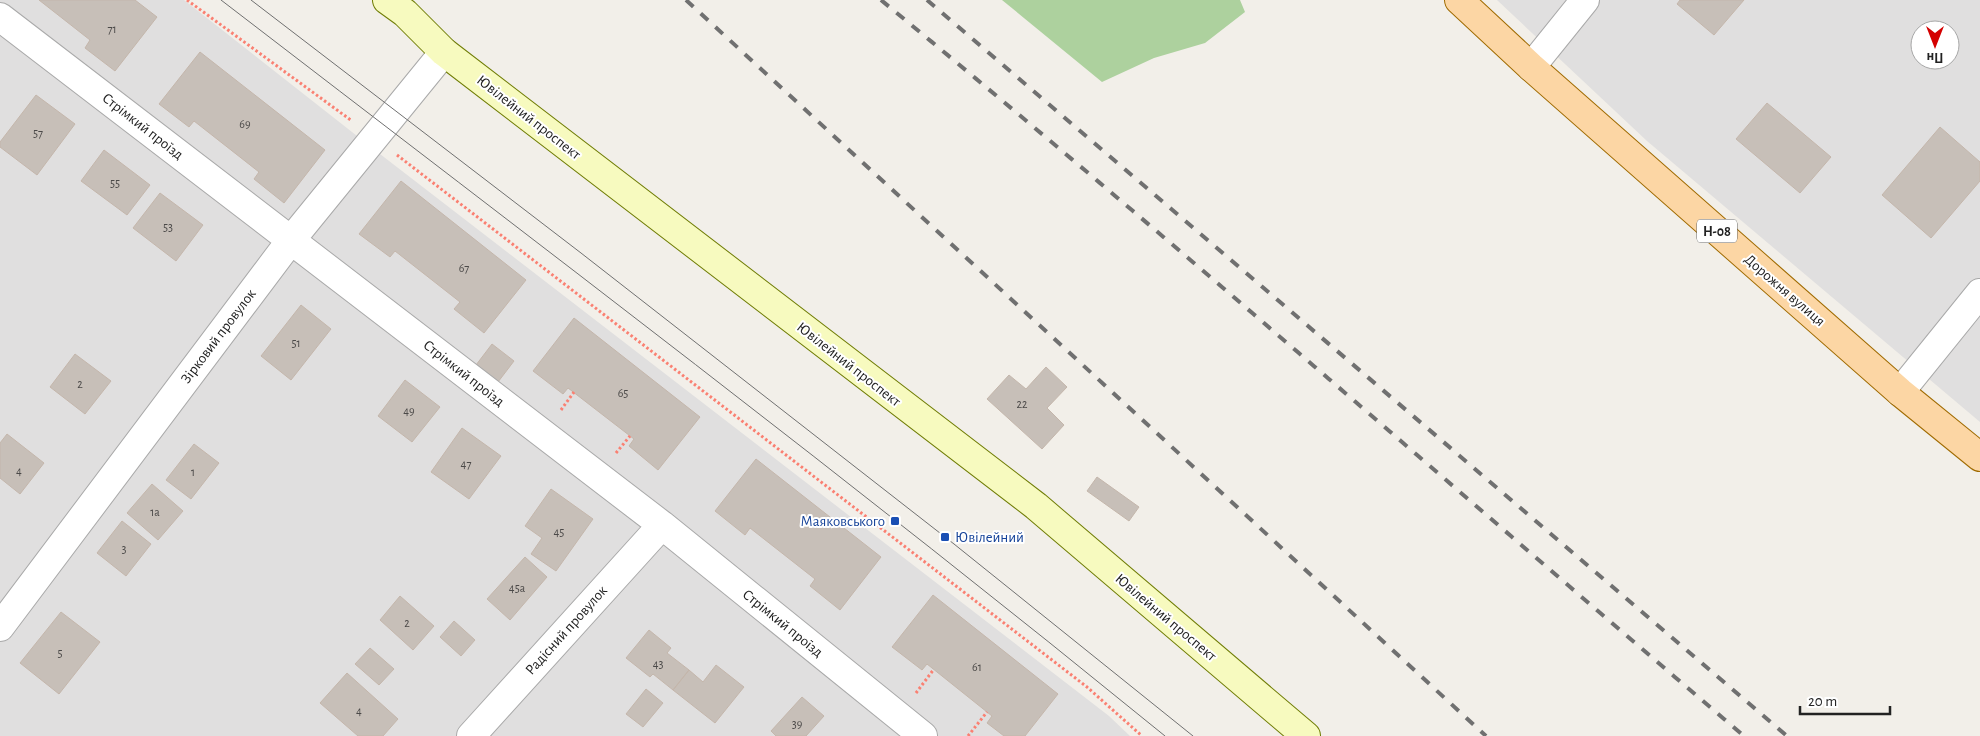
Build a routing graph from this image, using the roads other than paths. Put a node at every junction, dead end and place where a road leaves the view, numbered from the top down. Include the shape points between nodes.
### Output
1 (387, 0) edge
2 (1459, 0) edge
3 (1586, 0) edge
4 (0, 17) edge
5 (444, 52) junction
6 (1532, 67) junction
7 (291, 240) junction
8 (1980, 293) edge
9 (1900, 392) junction
10 (1980, 457) edge
11 (662, 525) junction
12 (0, 627) edge
13 (471, 736) edge
14 (923, 736) edge
15 (1306, 736) edge

1 - 5 main road, Ювілейний проспект via 405,13
2 - 6 main road, Дорожня вулиця / Н-08
3 - 6 street
4 - 7 street, Стрімкий проїзд
5 - 7 street, Зірковий провулок
5 - 15 main road, Ювілейний проспект via 1036,506
6 - 9 main road, Дорожня вулиця / Н-08
7 - 11 street, Стрімкий проїзд
7 - 12 street, Зірковий провулок
8 - 9 street
9 - 10 main road, Дорожня вулиця / Н-08
11 - 13 street, Радісний провулок
11 - 14 street, Стрімкий проїзд

